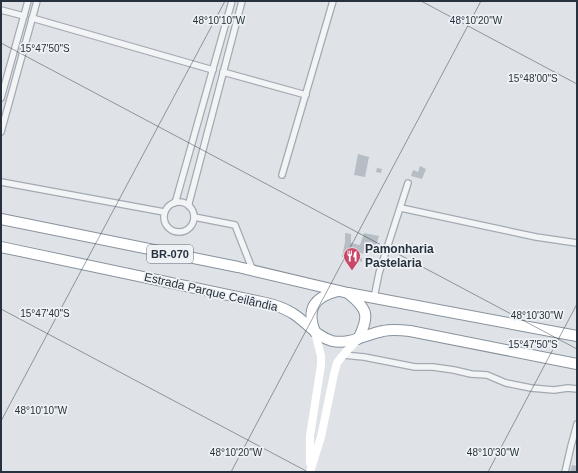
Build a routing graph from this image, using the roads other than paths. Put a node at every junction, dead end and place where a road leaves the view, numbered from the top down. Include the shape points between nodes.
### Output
1 (28, 1) edge
2 (37, 1) edge
3 (232, 1) edge
4 (242, 1) edge
5 (333, 1) edge
6 (1, 10) edge
7 (24, 16) junction
8 (32, 18) junction
9 (213, 70) junction
10 (223, 72) junction
11 (306, 95) junction
12 (1, 98) edge
13 (1, 132) edge
14 (282, 175) dead end
15 (1, 182) edge
16 (408, 183) dead end
17 (174, 203) junction
18 (189, 206) junction
19 (401, 208) junction
20 (164, 212) junction
21 (194, 217) junction
22 (1, 219) edge
23 (577, 243) edge
24 (1, 247) edge
25 (253, 271) junction
26 (343, 292) junction
27 (374, 298) junction
28 (316, 332) junction
29 (577, 336) edge
30 (358, 339) junction
31 (343, 355) junction
32 (577, 364) edge
33 (577, 389) edge
34 (577, 424) edge
35 (310, 472) edge
36 (565, 472) edge

1 - 7 street
2 - 8 street
3 - 9 street
4 - 10 street
5 - 11 street
6 - 7 street
7 - 12 street
8 - 9 street
8 - 13 street
9 - 17 street
10 - 11 street
10 - 18 street
11 - 14 street
15 - 20 street
16 - 19 street
17 - 18 street via 185,203
17 - 20 street
18 - 21 street
19 - 23 street via 536,237
19 - 27 street via 379,273
20 - 21 street via 164,222 167,226 180,232 189,228
21 - 25 street via 234,225
22 - 25 highway, BR-070
24 - 28 highway, Estrada Parque Ceilândia / BR-070 via 266,303 292,313
25 - 26 highway, BR-070
26 - 27 highway, BR-070
26 - 28 highway via 321,297 315,302 311,322
26 - 30 highway via 358,301 365,314 366,322
27 - 29 highway, BR-070
28 - 30 highway, Estrada Parque Ceilândia / BR-070 via 332,341
28 - 35 main road via 321,366 310,436
30 - 31 main road
30 - 32 highway, Estrada Parque Ceilândia / BR-070 via 383,331 404,330
31 - 33 street via 487,375 506,383 531,388
31 - 35 main road via 337,363 321,437
34 - 36 street

